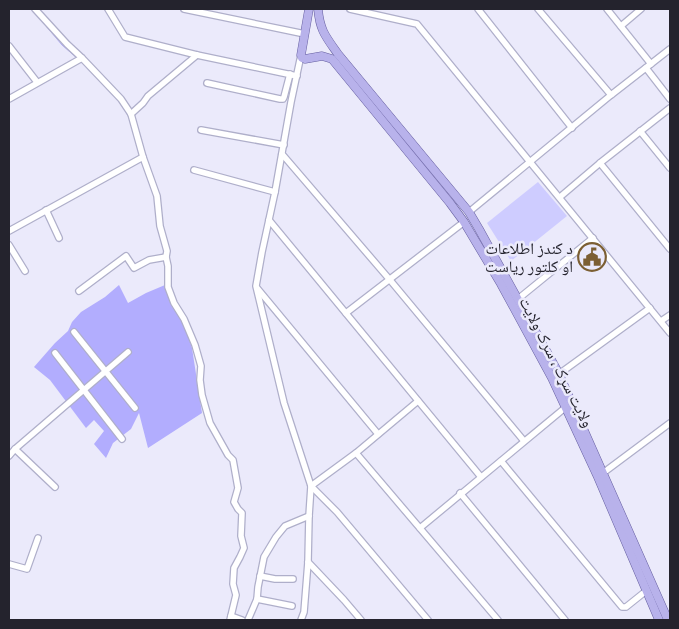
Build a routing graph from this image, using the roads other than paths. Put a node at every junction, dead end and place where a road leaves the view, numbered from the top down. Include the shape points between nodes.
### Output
1 (35, 9) edge
2 (108, 9) edge
3 (184, 9) edge
4 (309, 9) edge
5 (318, 9) edge
6 (350, 9) edge
7 (478, 9) edge
8 (538, 9) edge
9 (607, 9) edge
10 (641, 9) edge
11 (621, 26) junction
12 (305, 34) junction
13 (9, 46) edge
14 (670, 49) edge
15 (197, 55) junction
16 (301, 55) junction
17 (335, 56) junction
18 (82, 58) junction
19 (651, 64) junction
20 (646, 68) junction
21 (290, 74) junction
22 (297, 76) junction
23 (37, 82) junction
24 (207, 83) dead end
25 (612, 95) junction
26 (10, 97) edge
27 (670, 99) edge
28 (670, 108) edge
29 (131, 114) junction
30 (572, 128) junction
31 (201, 130) dead end
32 (640, 131) junction
33 (284, 145) junction
34 (282, 154) junction
35 (143, 156) junction
36 (530, 161) junction
37 (600, 163) junction
38 (670, 168) edge
39 (194, 170) dead end
40 (275, 192) junction
41 (560, 197) junction
42 (46, 210) junction
43 (469, 212) junction
44 (269, 220) junction
45 (464, 222) junction
46 (9, 231) edge
47 (59, 238) dead end
48 (593, 238) junction
49 (9, 245) edge
50 (670, 248) edge
51 (166, 257) junction
52 (25, 271) dead end
53 (390, 280) junction
54 (256, 286) junction
55 (79, 292) dead end
56 (518, 299) junction
57 (650, 308) junction
58 (346, 313) junction
59 (670, 315) edge
60 (661, 322) junction
61 (74, 332) dead end
62 (670, 333) edge
63 (128, 352) dead end
64 (55, 353) dead end
65 (106, 371) junction
66 (559, 374) junction
67 (84, 390) junction
68 (418, 401) junction
69 (566, 407) junction
70 (135, 408) dead end
71 (670, 423) edge
72 (378, 434) junction
73 (122, 439) dead end
74 (524, 441) junction
75 (15, 449) junction
76 (356, 453) junction
77 (9, 456) edge
78 (501, 461) junction
79 (603, 473) junction
80 (481, 478) junction
81 (311, 486) junction
82 (55, 487) dead end
83 (460, 493) junction
84 (308, 516) junction
85 (420, 528) junction
86 (38, 538) dead end
87 (308, 562) junction
88 (9, 564) edge
89 (260, 576) junction
90 (293, 579) dead end
91 (646, 591) junction
92 (257, 599) junction
93 (292, 606) dead end
94 (231, 618) edge
95 (242, 620) edge
96 (248, 620) edge
97 (301, 620) edge
98 (361, 620) edge
99 (428, 620) edge
100 (498, 620) edge
101 (565, 620) edge
102 (659, 620) edge
103 (668, 620) edge

1 - 18 street
2 - 15 street via 125,37
3 - 12 street
4 - 12 main road
5 - 17 main road, ولایت سړک ، سرک ولایت via 319,23
6 - 36 street via 417,24
7 - 30 street
8 - 25 street
9 - 11 street
10 - 11 street
11 - 19 street
12 - 16 main road
13 - 23 street
14 - 19 street
15 - 21 street
15 - 29 street
16 - 17 main road via 305,59
16 - 22 street
17 - 43 main road, ولایت سړک ، سرک ولایت
17 - 45 main road, ولایت سړک ، سرک ولایت
18 - 23 street
18 - 29 street
19 - 20 street
20 - 25 street
20 - 27 street
21 - 22 street
21 - 24 street via 283,99
22 - 33 street
23 - 26 street
25 - 30 street
28 - 32 street
29 - 35 street
30 - 36 street
31 - 33 street
32 - 37 street
32 - 38 street
33 - 34 street
34 - 40 street
34 - 53 street
35 - 42 street
35 - 51 street via 157,196
36 - 41 street
36 - 43 street
37 - 41 street
37 - 50 street
39 - 40 street
40 - 44 street
41 - 48 street
42 - 46 street
42 - 47 street
43 - 56 main road, ولایت سړک ، سرک ولایت
44 - 54 street
44 - 58 street
45 - 53 street
45 - 69 main road, ولایت سړک ، سرک ولایت
48 - 56 street
48 - 57 street
49 - 52 street
51 - 55 street via 149,260 134,268 126,256
51 - 94 street via 168,287 195,345 201,366 202,395 210,423 233,460 237,479 234,502 242,513 240,536 244,548 234,568 236,595
53 - 58 street
53 - 74 street
54 - 72 street
54 - 81 street via 284,403
56 - 66 main road, ولایت سړک ، سرک ولایت
57 - 60 street
57 - 66 street
58 - 68 street
59 - 60 street
60 - 62 street
61 - 65 street
63 - 65 street
64 - 67 street
65 - 67 street
65 - 70 street
66 - 79 main road, ولایت سړک ، سرک ولایت
67 - 73 street
67 - 75 street
68 - 72 street
68 - 80 street
69 - 74 street
69 - 91 main road, ولایت سړک ، سرک ولایت
71 - 79 street
72 - 76 street
74 - 78 street
75 - 77 street
75 - 82 street
76 - 81 street
76 - 85 street
78 - 80 street
78 - 91 street via 622,607
79 - 103 main road, ولایت سړک ، سرک ولایت
80 - 83 street
81 - 84 street
81 - 99 street
83 - 85 street
83 - 101 street
84 - 87 street
84 - 89 street via 285,526 276,537 264,557
85 - 100 street
86 - 88 street via 27,568
87 - 97 street
87 - 98 street
89 - 90 street
89 - 92 street
91 - 102 main road, ولایت سړک ، سرک ولایت
92 - 93 street
92 - 96 street
94 - 95 street

